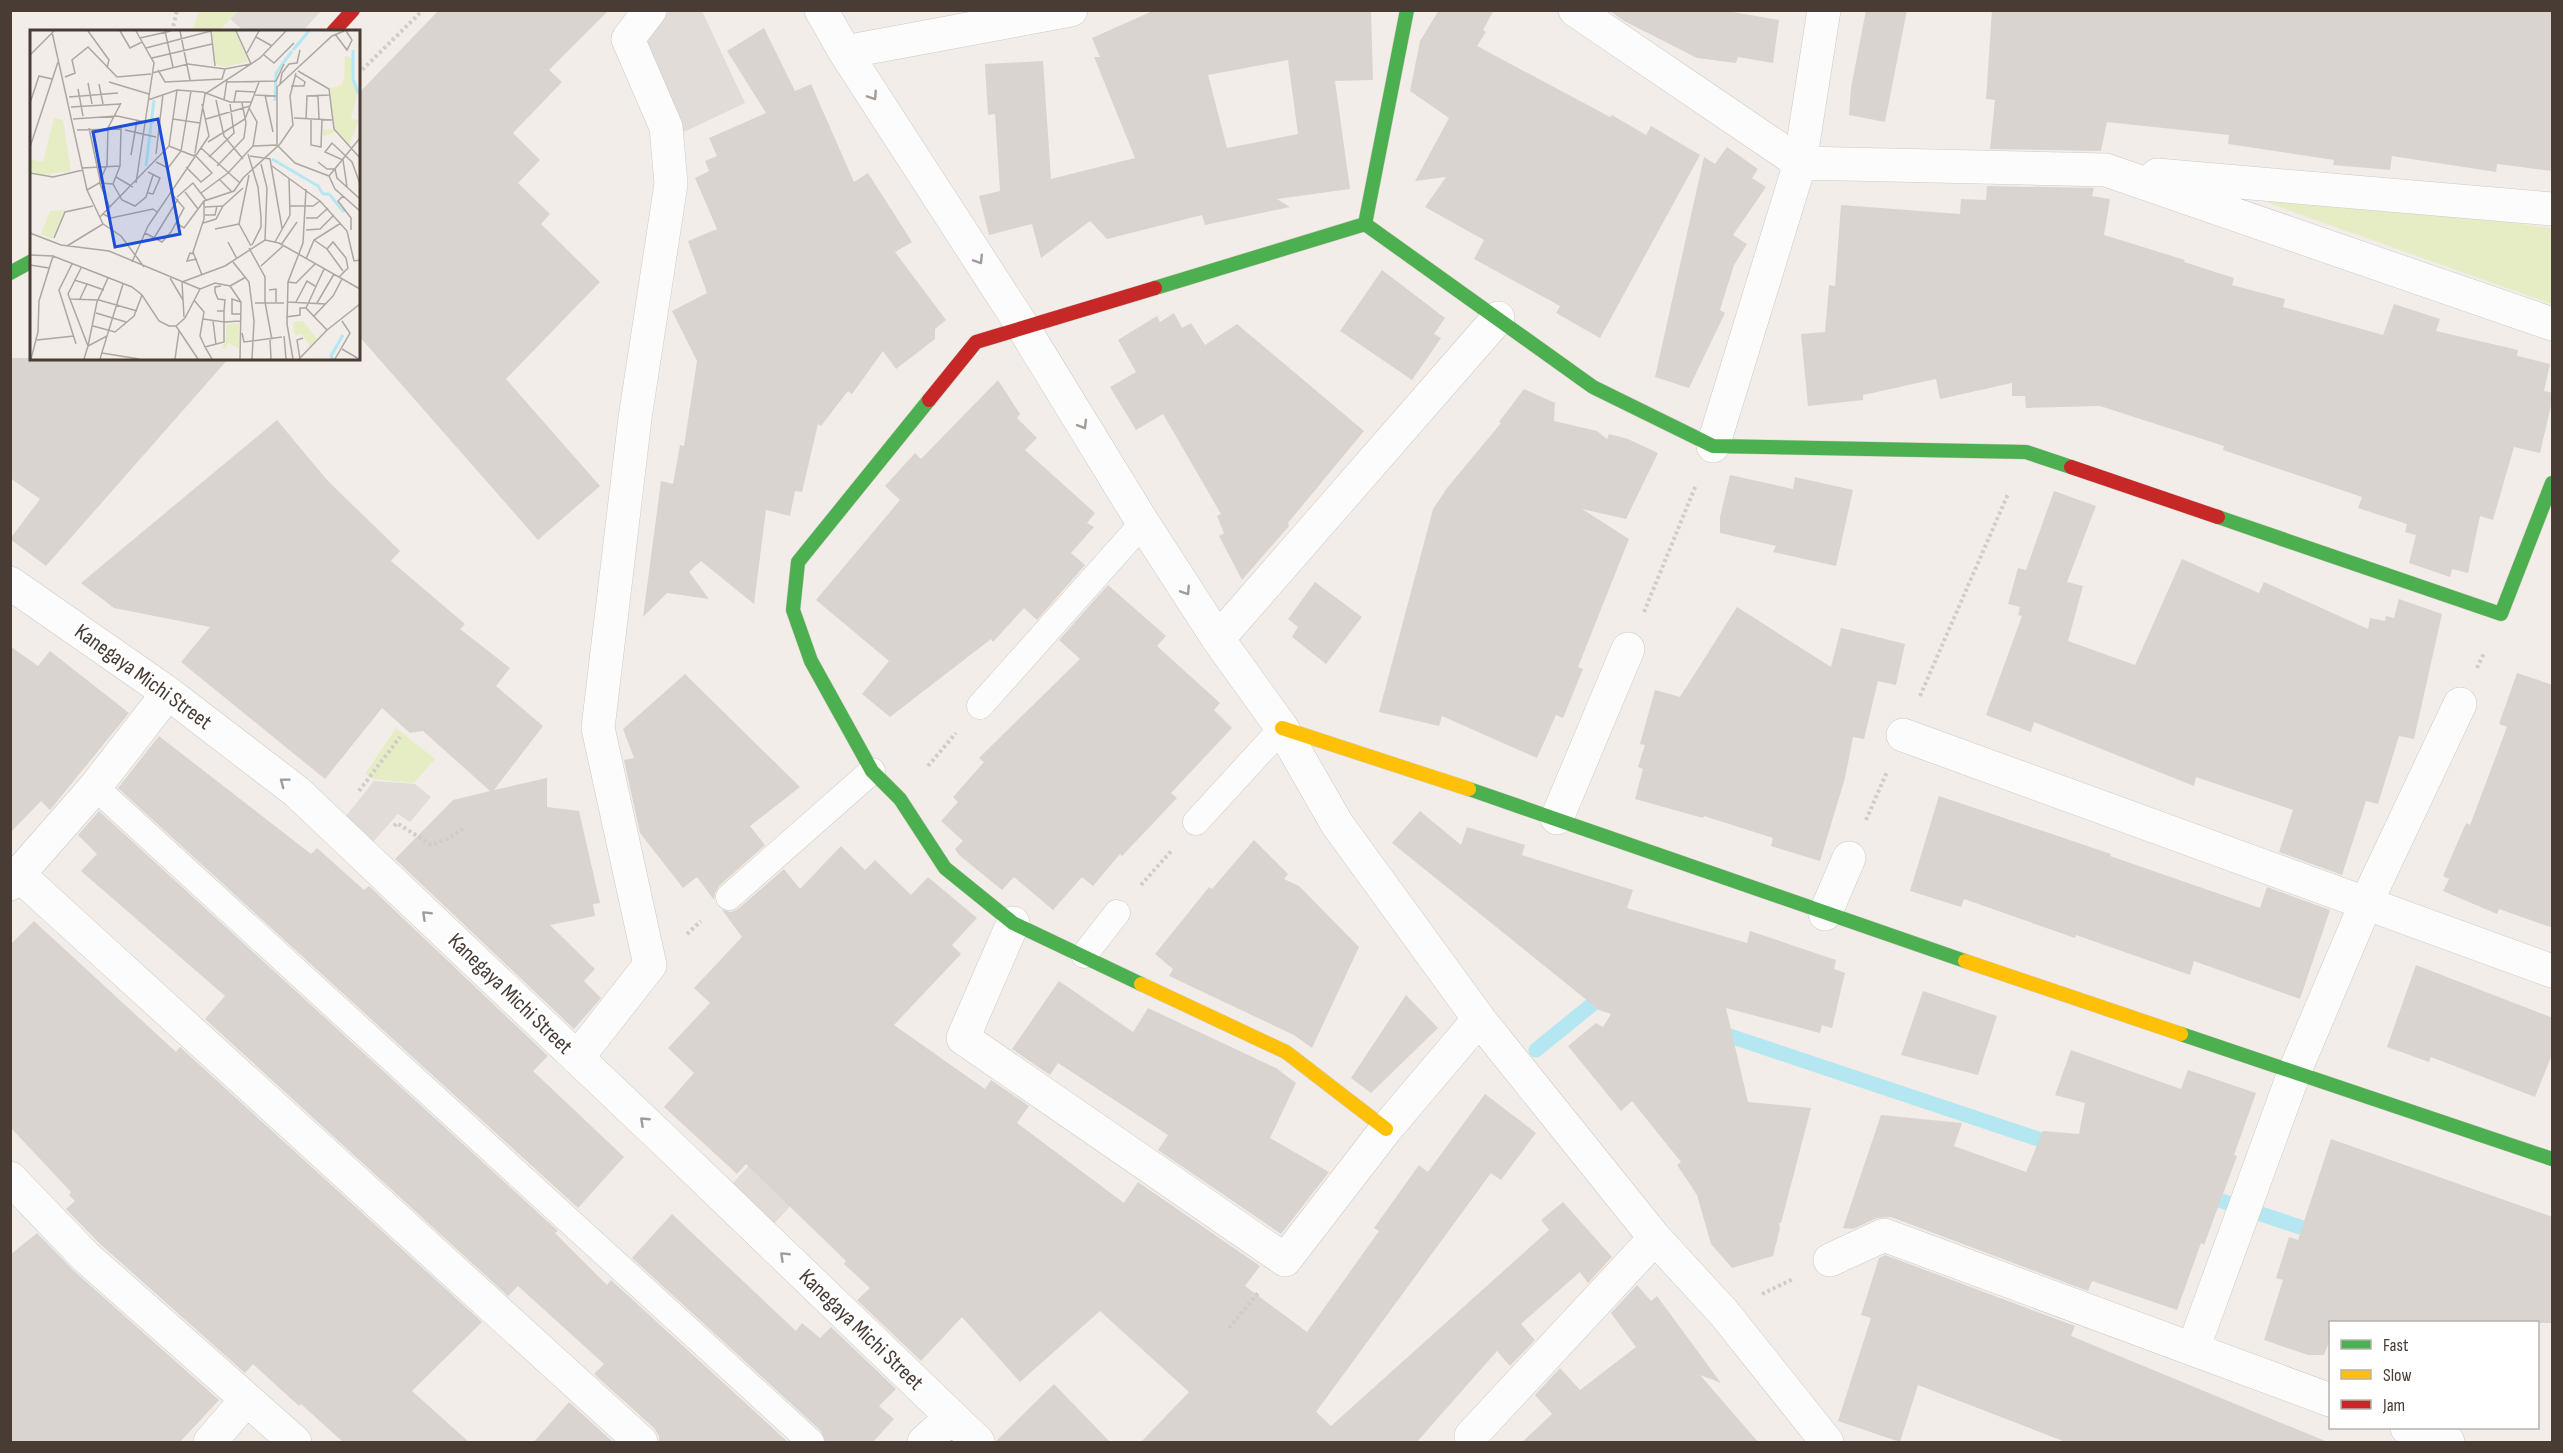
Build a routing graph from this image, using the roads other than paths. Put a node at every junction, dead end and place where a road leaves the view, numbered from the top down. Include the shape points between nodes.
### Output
1 (353, 10) edge
2 (650, 10) edge
3 (821, 10) edge
4 (1071, 10) edge
5 (1407, 10) edge
6 (1575, 10) edge
7 (1824, 10) edge
8 (335, 30) edge
9 (844, 51) junction
10 (1800, 163) junction
11 (2106, 170) junction
12 (2553, 209) edge
13 (1365, 224) junction
14 (30, 262) edge
15 (10, 273) edge
16 (1498, 318) junction
17 (2553, 324) edge
18 (1023, 327) junction
19 (1713, 446) junction
20 (2553, 483) edge
21 (1143, 523) junction
22 (10, 583) edge
23 (1218, 639) junction
24 (1628, 649) road end
25 (168, 693) junction
26 (2460, 704) road end
27 (980, 705) road end
28 (1282, 728) junction
29 (1903, 735) road end
30 (872, 771) junction
31 (95, 787) junction
32 (1557, 818) junction
33 (1196, 822) road end
34 (1849, 858) road end
35 (14, 879) edge
36 (729, 897) road end
37 (2367, 903) junction
38 (1117, 913) road end
39 (1825, 914) junction
40 (1012, 923) junction
41 (1084, 955) junction
42 (2553, 971) edge
43 (1479, 1019) junction
44 (577, 1058) junction
45 (2294, 1073) junction
46 (1386, 1129) junction
47 (2553, 1159) edge
48 (10, 1178) edge
49 (1655, 1238) junction
50 (1830, 1260) road end
51 (2193, 1349) junction
52 (2329, 1399) edge
53 (246, 1400) junction
54 (951, 1418) junction
55 (2410, 1429) edge
56 (210, 1443) edge
57 (295, 1443) edge
58 (641, 1443) edge
59 (811, 1443) edge
60 (924, 1443) edge
61 (978, 1443) edge
62 (1471, 1443) edge
63 (1827, 1443) edge
64 (2448, 1443) edge

1 - 8 street
2 - 44 street via 628,39 666,127 671,184 635,418 598,728 650,965
3 - 9 street
4 - 9 street
5 - 13 street
6 - 10 street
7 - 10 street
9 -> 18 street
10 - 11 street
10 - 19 street
11 - 12 street
11 - 17 street
13 - 16 street
13 - 18 street
14 - 15 street
16 - 19 street via 1593,387
16 - 23 street
18 -> 21 street
18 - 30 street via 976,342 798,562 793,610 811,661
19 - 20 street via 2026,452 2501,614
21 -> 23 street
21 - 27 lane
22 - 25 street, Kanegaya Michi Street
23 - 28 street
24 - 32 street
25 - 31 street
44 -> 25 street, Kanegaya Michi Street via 297,792
26 - 37 street
28 - 32 street
28 - 33 lane
28 - 43 street via 1337,824
29 - 37 street
30 - 36 lane
30 - 40 street via 900,799 945,868
31 - 35 street
31 - 59 lane
32 - 39 street
34 - 39 street
35 - 58 street
37 - 42 street
37 - 45 street
38 - 41 lane
39 - 45 street
40 - 41 street
40 - 46 street via 963,1038 1285,1260
41 - 46 street via 1286,1052
43 - 46 street
43 - 49 street
54 -> 44 street, Kanegaya Michi Street
45 - 47 street
45 - 51 street
48 - 53 street via 86,1257
49 - 62 street via 1471,1436
49 - 63 street via 1724,1313
50 - 51 street via 1884,1235
51 - 52 street
53 - 56 street
53 - 57 street
54 - 60 street
54 - 61 street, Kanegaya Michi Street
55 - 64 street

